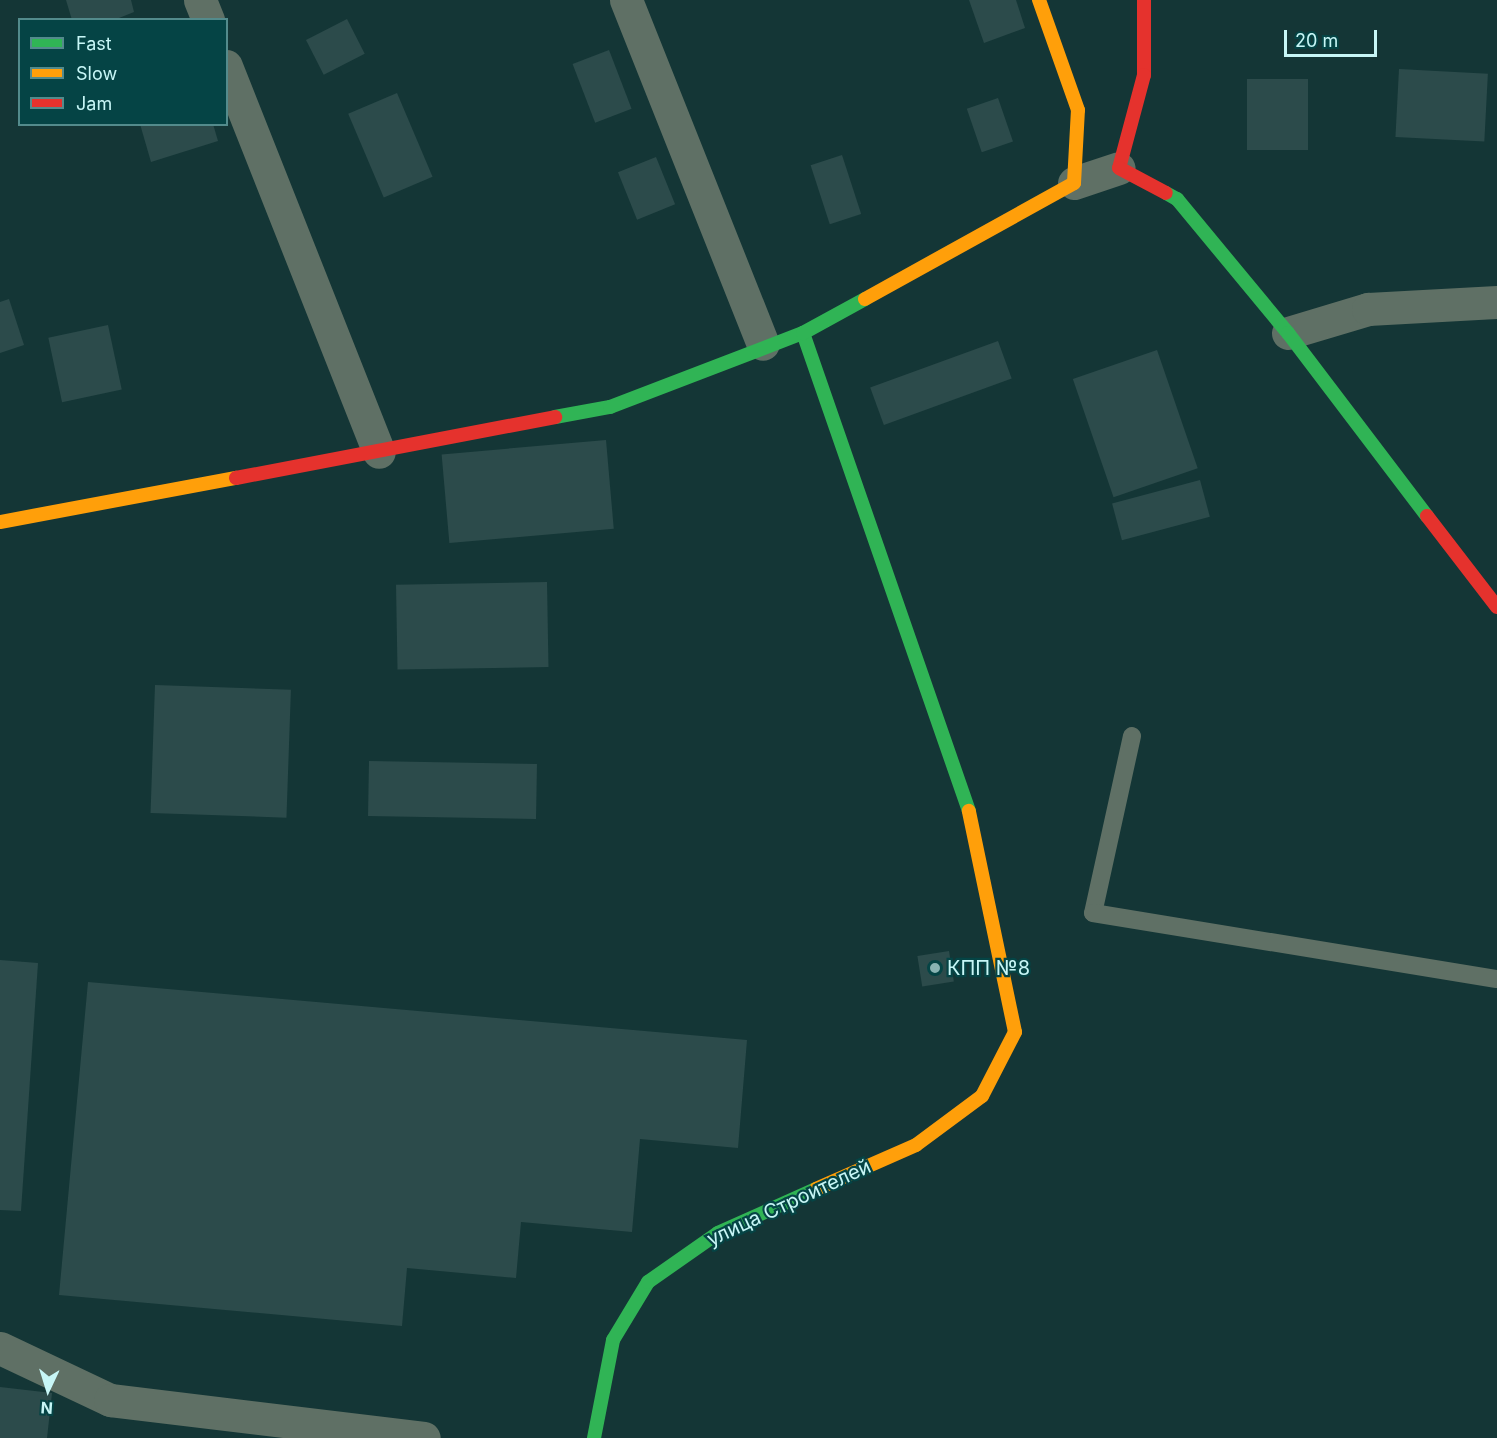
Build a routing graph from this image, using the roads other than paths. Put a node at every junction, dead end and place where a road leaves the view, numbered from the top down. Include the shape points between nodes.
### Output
1 (200, 0) edge
2 (626, 0) edge
3 (1039, 0) edge
4 (1144, 0) edge
5 (207, 18) edge
6 (228, 71) edge
7 (1119, 168) junction
8 (1074, 183) junction
9 (1497, 302) edge
10 (803, 333) junction
11 (1288, 333) junction
12 (763, 344) junction
13 (379, 452) junction
14 (0, 522) edge
15 (1497, 607) edge
16 (1132, 736) dead end
17 (1497, 979) edge
18 (0, 1348) edge
19 (424, 1438) edge
20 (594, 1438) edge

1 - 5 street
2 - 12 street
3 - 8 street via 1078,110
4 - 7 street via 1144,75
6 - 13 street
7 - 8 street
7 - 11 street via 1177,199
8 - 10 street
9 - 11 street via 1368,309
10 - 12 street
10 - 20 street, улица Строителей via 965,792 1015,1032 982,1096 916,1145 718,1233 648,1282 613,1340
11 - 15 street
12 - 13 street via 610,407
13 - 14 street
16 - 17 lane via 1093,913
18 - 19 street via 110,1400

